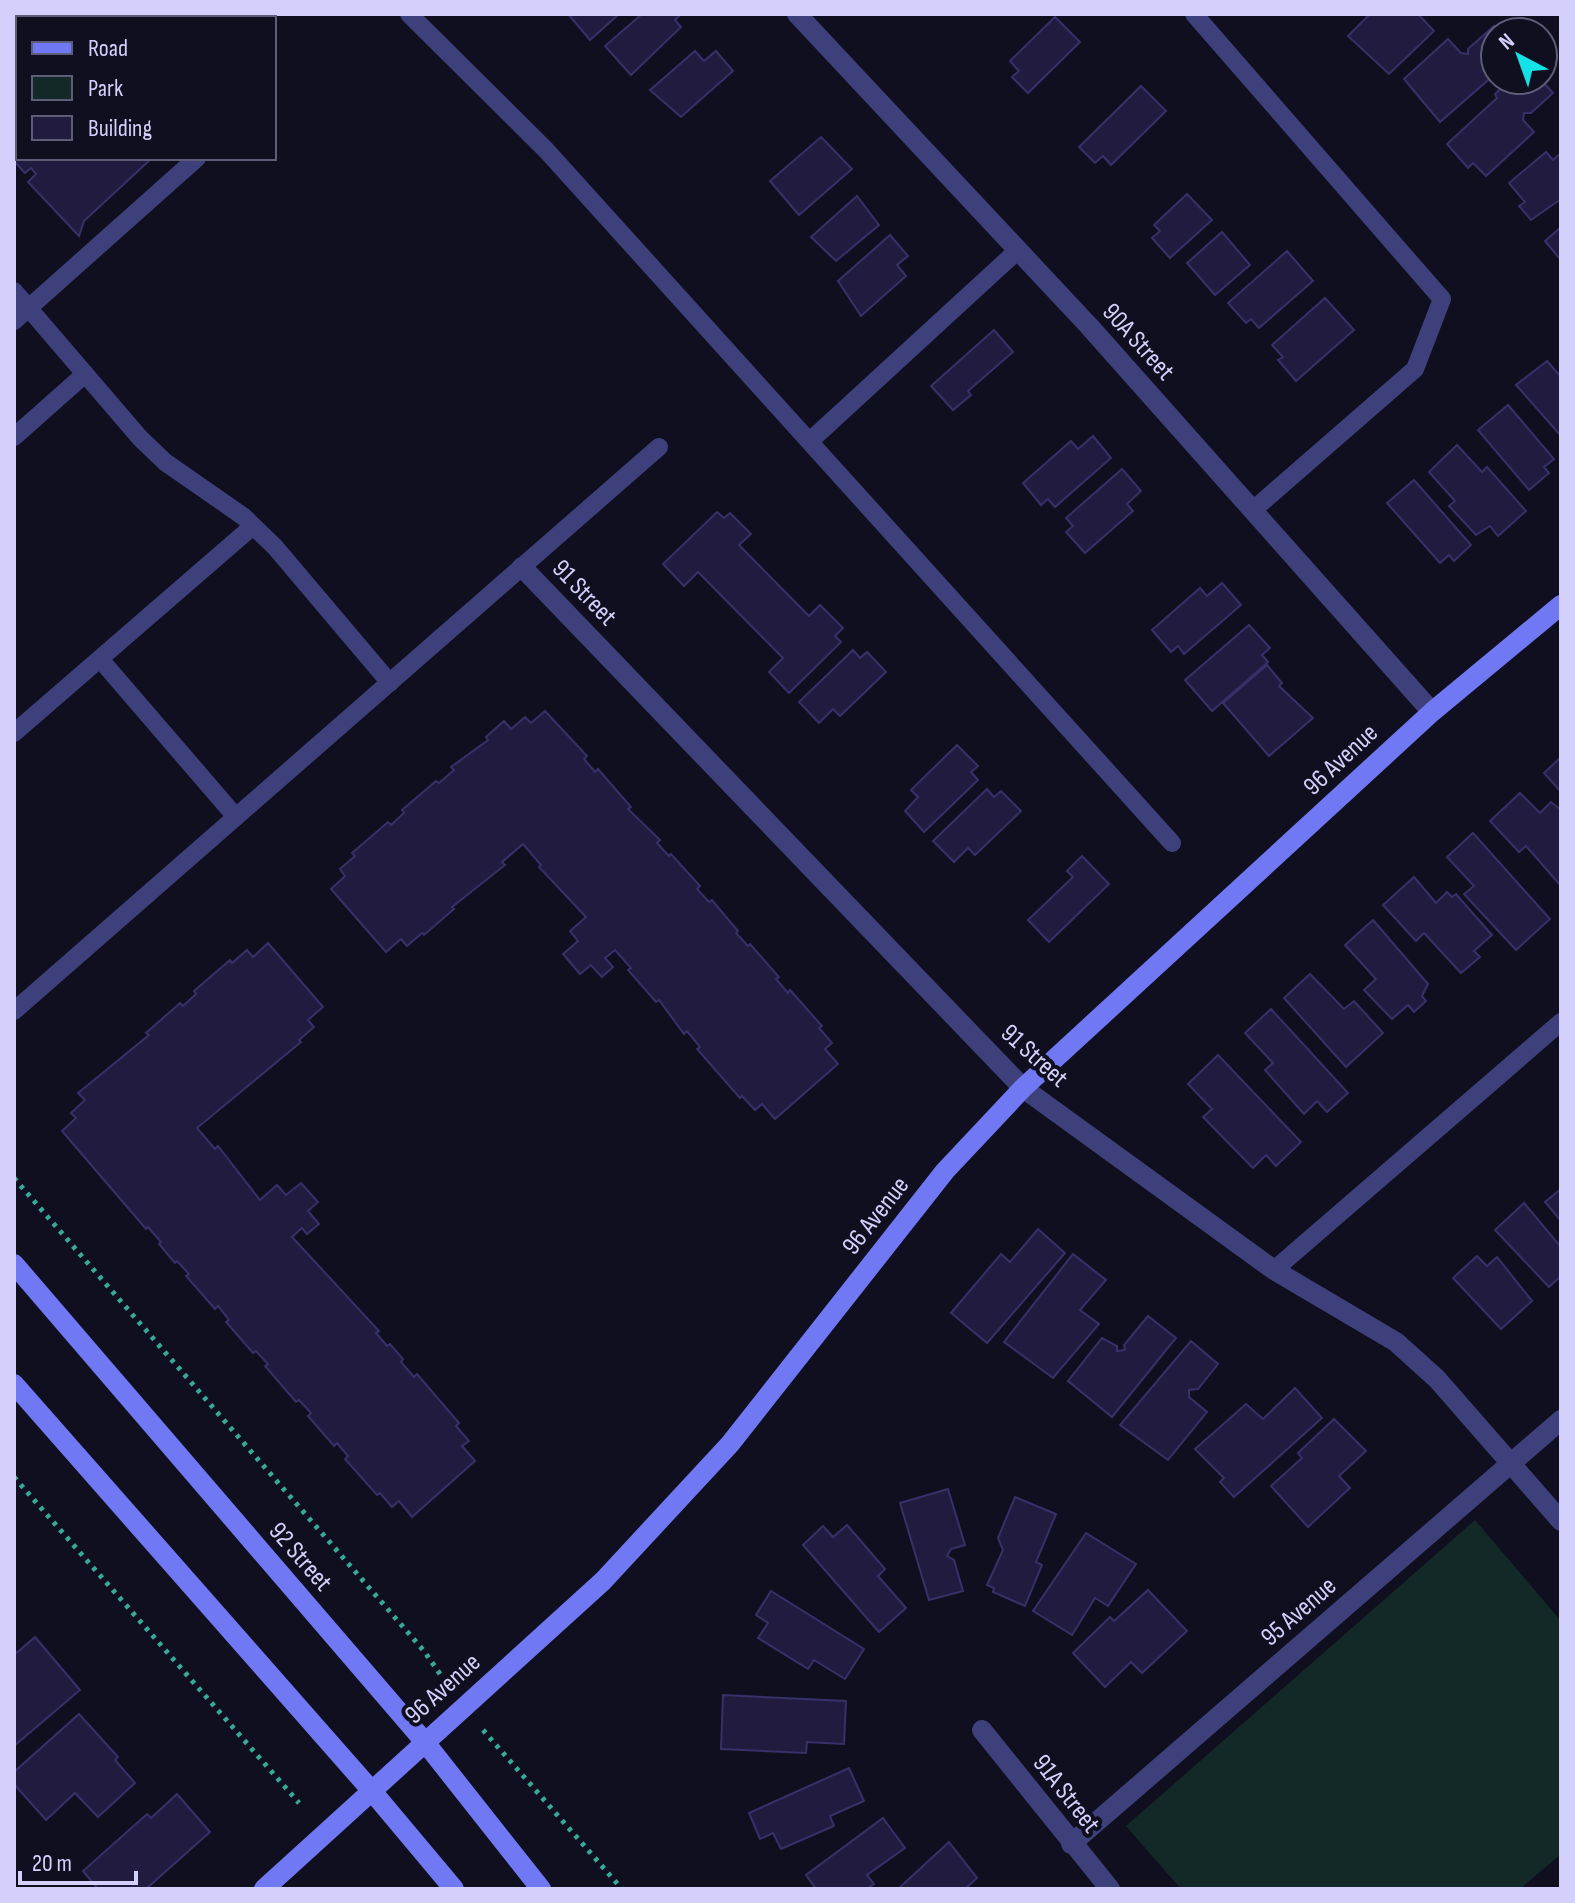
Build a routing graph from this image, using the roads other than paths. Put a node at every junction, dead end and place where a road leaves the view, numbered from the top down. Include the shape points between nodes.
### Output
1 (409, 14) edge
2 (797, 14) edge
3 (1194, 14) edge
4 (195, 160) edge
5 (1018, 250) junction
6 (14, 291) edge
7 (29, 308) junction
8 (14, 321) edge
9 (85, 374) junction
10 (14, 437) edge
11 (810, 441) junction
12 (659, 447) dead end
13 (1253, 510) junction
14 (253, 526) junction
15 (522, 567) junction
16 (1561, 605) edge
17 (100, 659) junction
18 (390, 683) junction
19 (1432, 712) junction
20 (14, 733) edge
21 (236, 817) junction
22 (1172, 843) dead end
23 (14, 1011) edge
24 (1561, 1022) edge
25 (1023, 1088) junction
26 (14, 1264) edge
27 (1274, 1270) junction
28 (14, 1384) edge
29 (1561, 1420) edge
30 (1511, 1463) junction
31 (1561, 1521) edge
32 (982, 1730) dead end
33 (424, 1741) junction
34 (371, 1790) junction
35 (1071, 1844) junction
36 (264, 1889) edge
37 (454, 1889) edge
38 (541, 1889) edge
39 (1110, 1889) edge

1 - 11 lane via 546,150
2 - 5 street, 90A Street
3 - 13 lane via 1442,299 1415,369
4 - 7 lane
5 - 11 lane
5 - 13 street, 90A Street
6 - 7 lane
7 - 8 lane
7 - 9 lane
9 - 10 lane
9 - 14 lane via 165,462
11 - 22 lane
12 - 15 lane
13 - 19 street, 90A Street
14 - 17 lane
14 - 18 lane
15 - 18 lane
15 - 25 street, 91 Street
16 - 19 street, 96 Avenue
17 - 20 lane
17 - 21 lane
18 - 21 lane
19 - 25 street, 96 Avenue
21 - 23 lane
24 - 27 lane
25 - 27 street, 91 Street
25 - 33 street, 96 Avenue via 945,1171 730,1444 603,1581
26 - 33 street, 92 Street
27 - 30 street, 91 Street via 1396,1342 1437,1379
28 - 34 street
29 - 30 street, 95 Avenue
30 - 31 street, 91 Street
30 - 35 street, 95 Avenue
32 - 35 street, 91A Street
33 - 34 street, 96 Avenue
33 - 38 street, 92 Street
34 - 36 street, 96 Avenue
34 - 37 street
35 - 39 street, 91A Street

